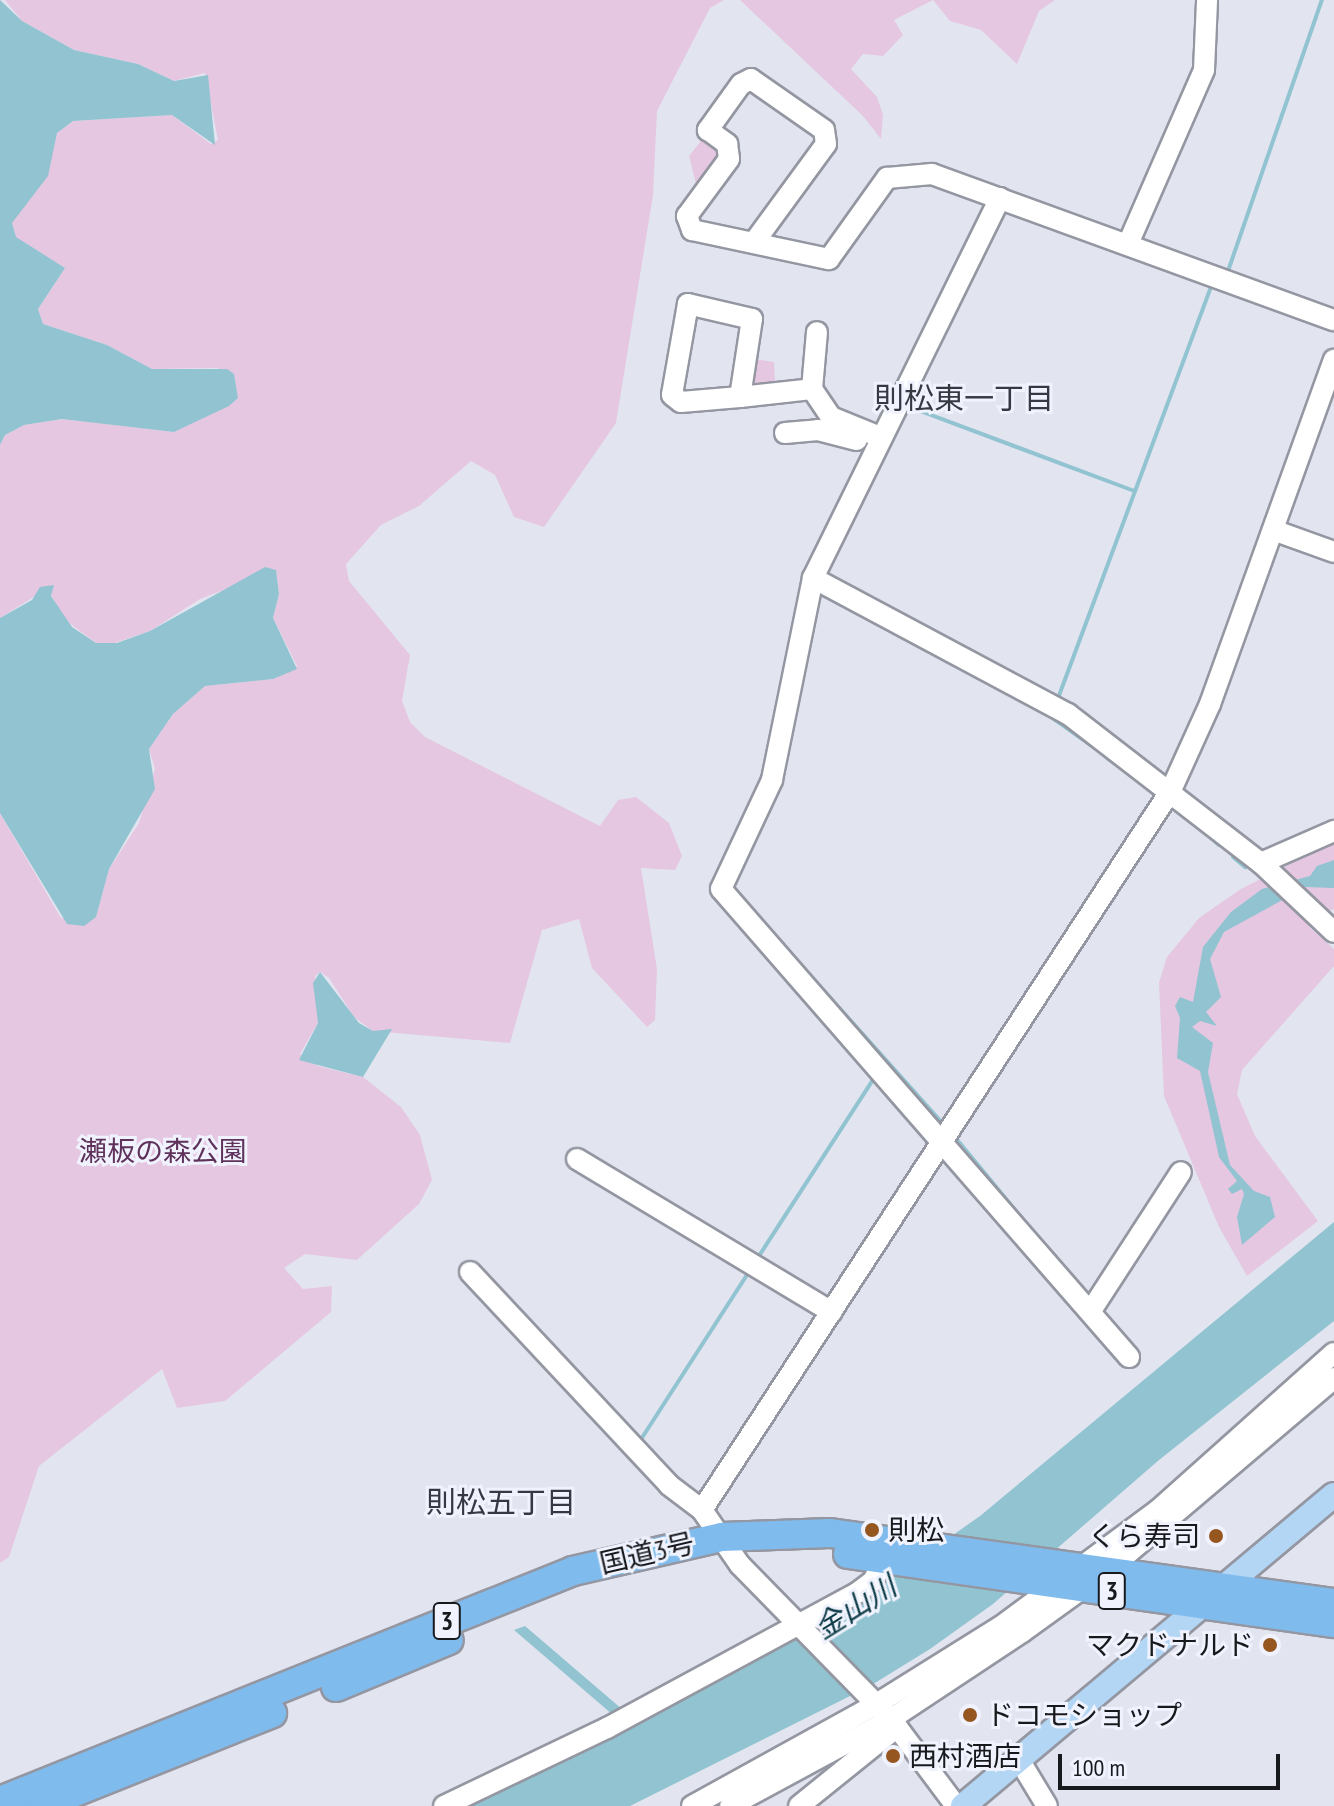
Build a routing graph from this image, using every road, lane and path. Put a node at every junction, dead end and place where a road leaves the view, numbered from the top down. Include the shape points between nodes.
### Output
1 (1207, 0) edge
2 (1000, 198) junction
3 (755, 241) junction
4 (1128, 244) junction
5 (1334, 320) edge
6 (817, 332) dead end
7 (1334, 360) edge
8 (812, 389) junction
9 (740, 397) junction
10 (785, 433) dead end
11 (878, 443) junction
12 (1273, 530) junction
13 (1334, 552) edge
14 (813, 578) junction
15 (1171, 790) junction
16 (1334, 831) edge
17 (1261, 863) junction
18 (1334, 932) edge
19 (949, 1131) junction
20 (577, 1159) dead end
21 (1181, 1172) dead end
22 (470, 1272) dead end
23 (1092, 1309) junction
24 (832, 1312) junction
25 (1334, 1353) edge
26 (1129, 1357) dead end
27 (1334, 1378) edge
28 (1324, 1399) edge
29 (1334, 1495) edge
30 (702, 1510) junction
31 (726, 1544) junction
32 (889, 1559) junction
33 (1092, 1575) junction
34 (1042, 1576) junction
35 (1224, 1586) junction
36 (1334, 1603) edge
37 (1198, 1604) junction
38 (1334, 1623) edge
39 (796, 1626) junction
40 (875, 1705) junction
41 (894, 1723) junction
42 (1018, 1758) junction
43 (0, 1801) edge
44 (40, 1806) edge
45 (444, 1806) edge
46 (692, 1806) edge
47 (730, 1806) edge
48 (799, 1806) edge
49 (956, 1806) edge
50 (963, 1806) edge
51 (1047, 1806) edge

1 - 4 street via 1204,70
2 - 3 street via 932,174 887,178 829,259
2 - 4 street
2 - 11 street
3 - 3 street via 692,230 687,216 729,159 727,144 708,130 741,84 751,79 824,130 826,144
4 - 5 street
6 - 8 street
7 - 12 street
8 - 9 street
8 - 11 street via 831,417
9 - 9 street via 681,402 672,395 688,304 752,319
10 - 11 street via 818,430
11 - 14 street
12 - 13 street
12 - 15 street via 1210,704
14 - 15 street via 1068,714
14 - 19 street via 772,780 721,889 881,1067
15 - 17 street
15 - 19 street
16 - 17 street
17 - 18 street
19 - 23 street via 1075,1296
19 - 24 street
20 - 24 street
21 - 23 street
22 - 30 street via 669,1485
23 - 26 street
24 - 30 street
25 - 33 street
27 - 28 street
28 - 33 street
29 - 35 main road
30 - 31 street
31 - 32 highway, 国道3号 / 3
31 - 34 highway, 国道3号 / 3 via 830,1533 916,1542
31 - 39 street
31 - 43 highway, 国道3号 / 3 via 573,1571
31 - 44 highway, 国道3号 / 3 via 550,1598
32 - 34 highway, 国道3号 / 3
32 - 39 street via 857,1593
33 - 34 highway, 国道3号 / 3
33 - 35 highway, 国道3号 / 3
33 - 37 highway, 国道3号 / 3
33 - 41 street
34 - 40 street via 1000,1627
35 - 36 highway, 国道3号 / 3
35 - 37 main road
37 - 38 highway, 国道3号 / 3
37 - 42 main road
39 - 40 street
39 - 45 street via 607,1728
40 - 41 street
40 - 46 street
41 - 47 street
41 - 48 street
41 - 49 street
42 - 50 main road
42 - 51 street

